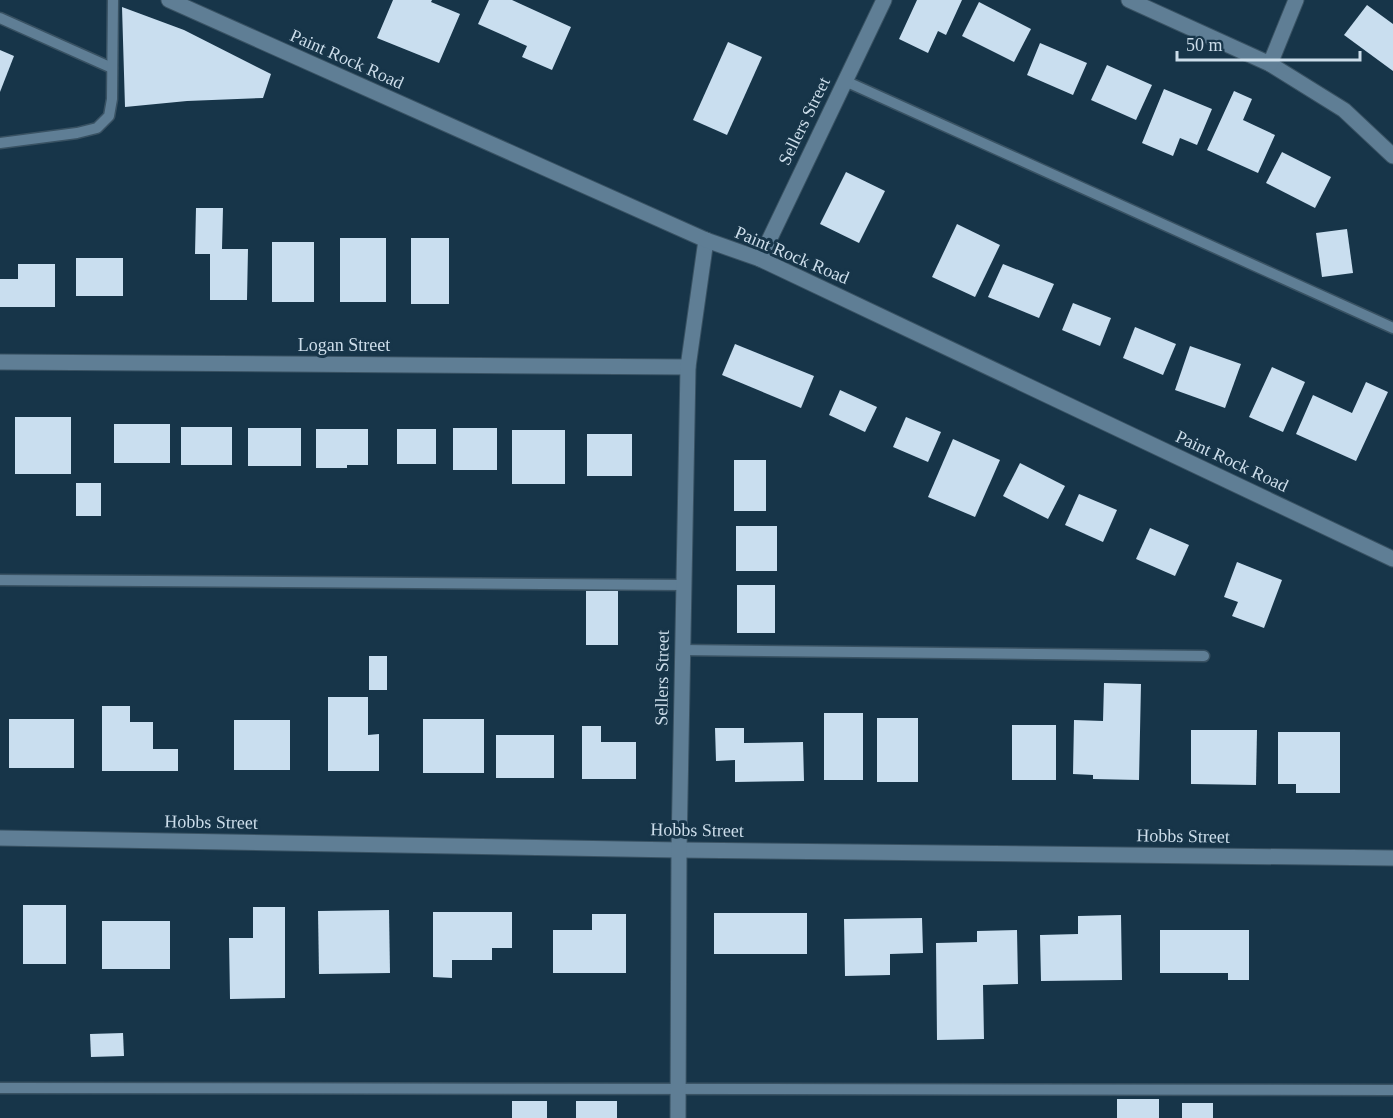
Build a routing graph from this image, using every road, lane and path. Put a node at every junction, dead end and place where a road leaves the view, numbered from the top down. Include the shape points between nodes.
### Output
1 (113, 0) edge
2 (169, 0) edge
3 (884, 0) edge
4 (1129, 0) edge
5 (1296, 0) edge
6 (0, 18) edge
7 (1270, 64) junction
8 (112, 68) junction
9 (845, 81) junction
10 (0, 143) edge
11 (1393, 156) edge
12 (706, 240) junction
13 (760, 259) junction
14 (1393, 328) edge
15 (0, 362) edge
16 (688, 367) junction
17 (1393, 559) edge
18 (0, 579) edge
19 (684, 585) junction
20 (682, 650) junction
21 (1204, 656) dead end
22 (0, 838) edge
23 (679, 850) junction
24 (1393, 858) edge
25 (0, 1088) edge
26 (678, 1088) junction
27 (1393, 1090) edge
28 (678, 1118) edge

1 - 8 lane
2 - 12 street, Paint Rock Road
3 - 9 street, Sellers Street
4 - 7 street
5 - 7 street
6 - 8 lane
7 - 11 street via 1344,110
8 - 10 lane via 109,116 97,128
9 - 13 street, Sellers Street
9 - 14 lane
12 - 13 street, Paint Rock Road
12 - 16 street, Sellers Street
13 - 17 street, Paint Rock Road
15 - 16 street, Logan Street
16 - 19 street, Sellers Street
18 - 19 lane
19 - 20 street, Sellers Street
20 - 21 lane
20 - 23 street, Sellers Street
22 - 23 street, Hobbs Street
23 - 24 street, Hobbs Street
23 - 26 street, Sellers Street
25 - 26 lane
26 - 27 lane
26 - 28 street, Sellers Street

